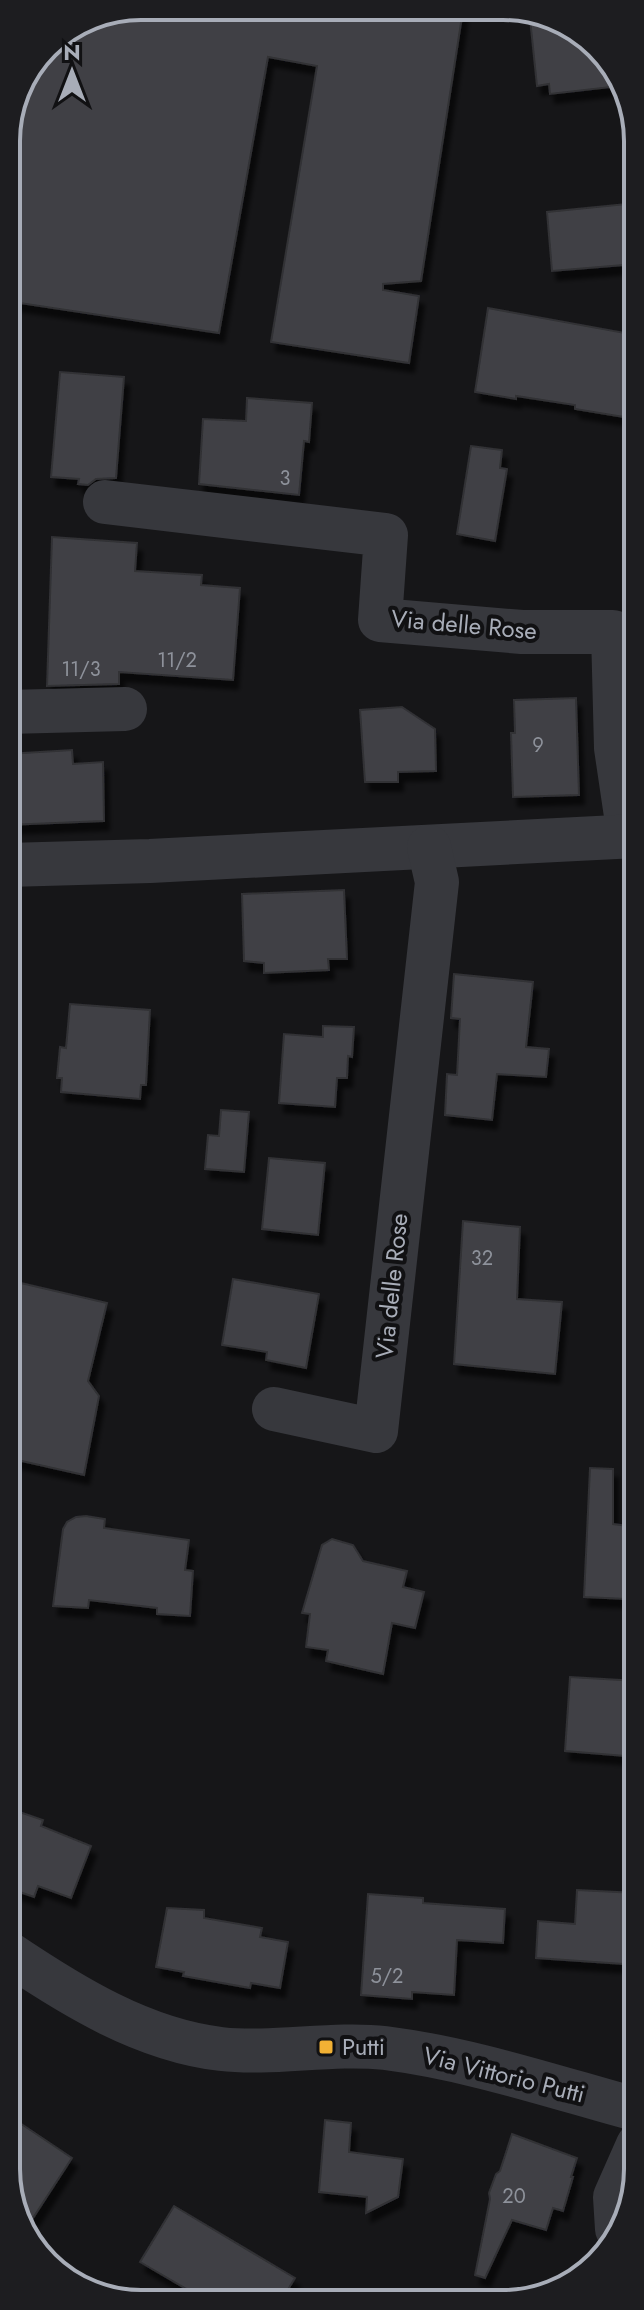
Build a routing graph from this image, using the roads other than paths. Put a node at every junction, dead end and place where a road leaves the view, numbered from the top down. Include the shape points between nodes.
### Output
1 (105, 502) dead end
2 (125, 709) dead end
3 (20, 712) edge
4 (624, 792) edge
5 (624, 836) edge
6 (429, 847) junction
7 (20, 865) edge
8 (274, 1409) dead end
9 (20, 1961) edge
10 (624, 2106) edge
11 (624, 2177) edge
12 (616, 2212) edge

1 - 4 street, Via delle Rose via 386,535 380,620 522,632 613,632 616,748
2 - 3 street
5 - 6 street, Via delle Rose
6 - 7 street, Via delle Rose
6 - 8 street, Via delle Rose via 437,882 376,1431
9 - 10 street, Via Vittorio Putti via 70,1994 174,2040 224,2049 380,2048 446,2057
11 - 12 street via 615,2197

